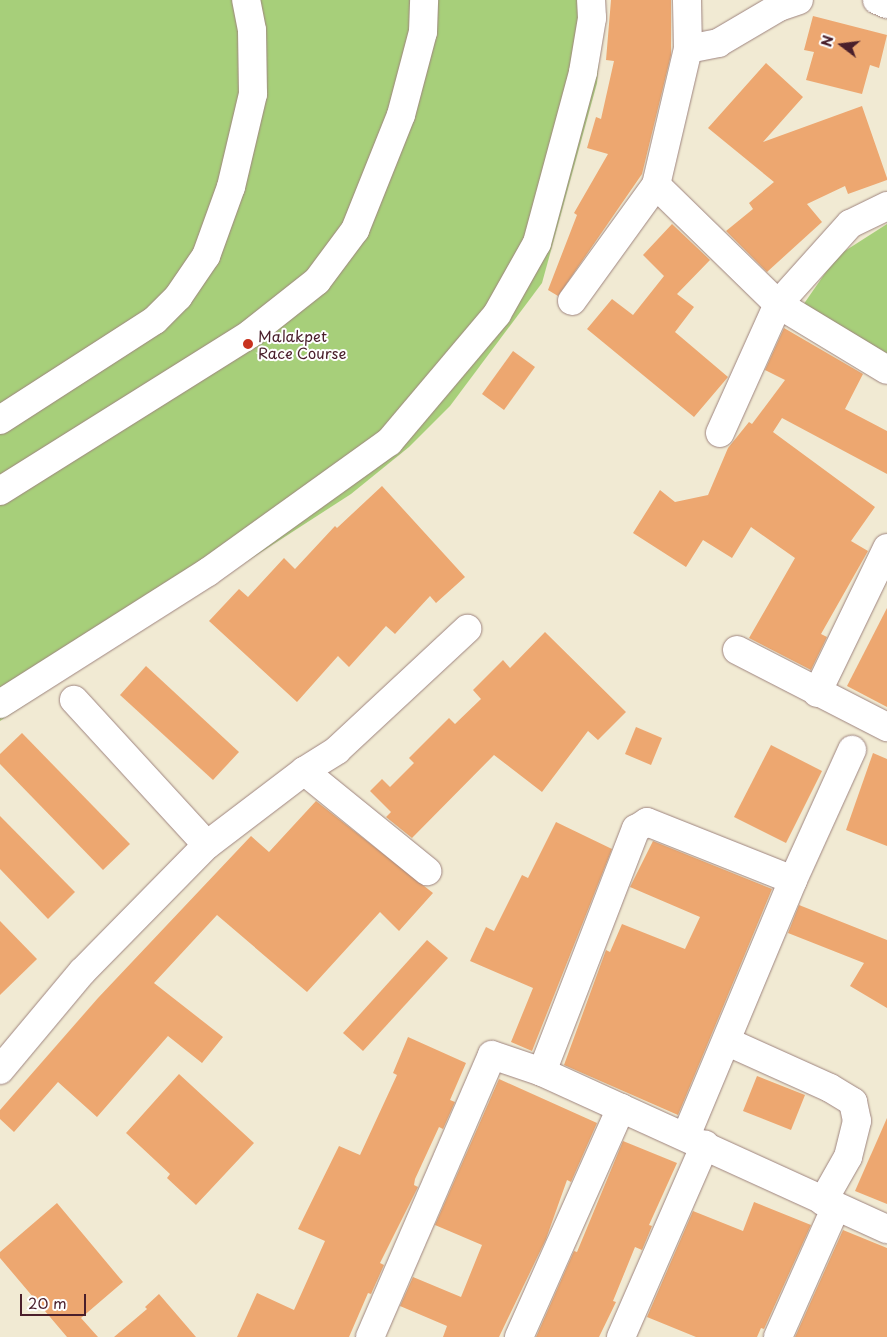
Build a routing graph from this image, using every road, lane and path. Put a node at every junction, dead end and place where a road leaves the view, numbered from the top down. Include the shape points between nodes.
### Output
1 (246, 0) edge
2 (424, 0) edge
3 (591, 0) edge
4 (687, 0) edge
5 (799, 0) edge
6 (877, 0) edge
7 (887, 4) edge
8 (688, 50) junction
9 (656, 186) junction
10 (887, 206) edge
11 (572, 301) dead end
12 (778, 304) junction
13 (887, 370) edge
14 (0, 420) edge
15 (720, 433) dead end
16 (0, 491) edge
17 (887, 548) edge
18 (467, 629) dead end
19 (737, 650) dead end
20 (817, 693) junction
21 (74, 700) dead end
22 (0, 704) edge
23 (887, 727) edge
24 (852, 750) dead end
25 (304, 771) junction
26 (207, 845) junction
27 (427, 871) dead end
28 (793, 880) junction
29 (728, 1042) junction
30 (0, 1070) edge
31 (542, 1072) junction
32 (622, 1108) junction
33 (695, 1141) junction
34 (830, 1204) junction
35 (887, 1228) edge
36 (370, 1337) edge
37 (519, 1337) edge
38 (621, 1337) edge
39 (778, 1337) edge

1 - 14 street via 252,30 253,94 231,186 206,256 178,296 154,320
2 - 16 street via 423,32 401,116 355,230 317,281 250,334
3 - 22 street via 592,18 583,72 537,243 490,322 389,442 208,572
4 - 8 street
5 - 8 street via 779,7 718,44
6 - 7 street
8 - 9 street
9 - 11 street
9 - 12 street
10 - 12 street via 850,224
12 - 13 street
12 - 15 street
17 - 20 street
18 - 25 street via 337,750
19 - 20 street
20 - 23 street
21 - 26 street
24 - 28 street
25 - 26 street
25 - 27 street
26 - 30 street via 82,972
28 - 29 street
28 - 31 street via 647,822 636,829
29 - 33 street
29 - 34 street via 830,1088 853,1102 857,1121
31 - 32 street
31 - 36 street via 492,1055
32 - 33 street
32 - 37 street
33 - 34 street
33 - 38 street
34 - 35 street
34 - 39 street

